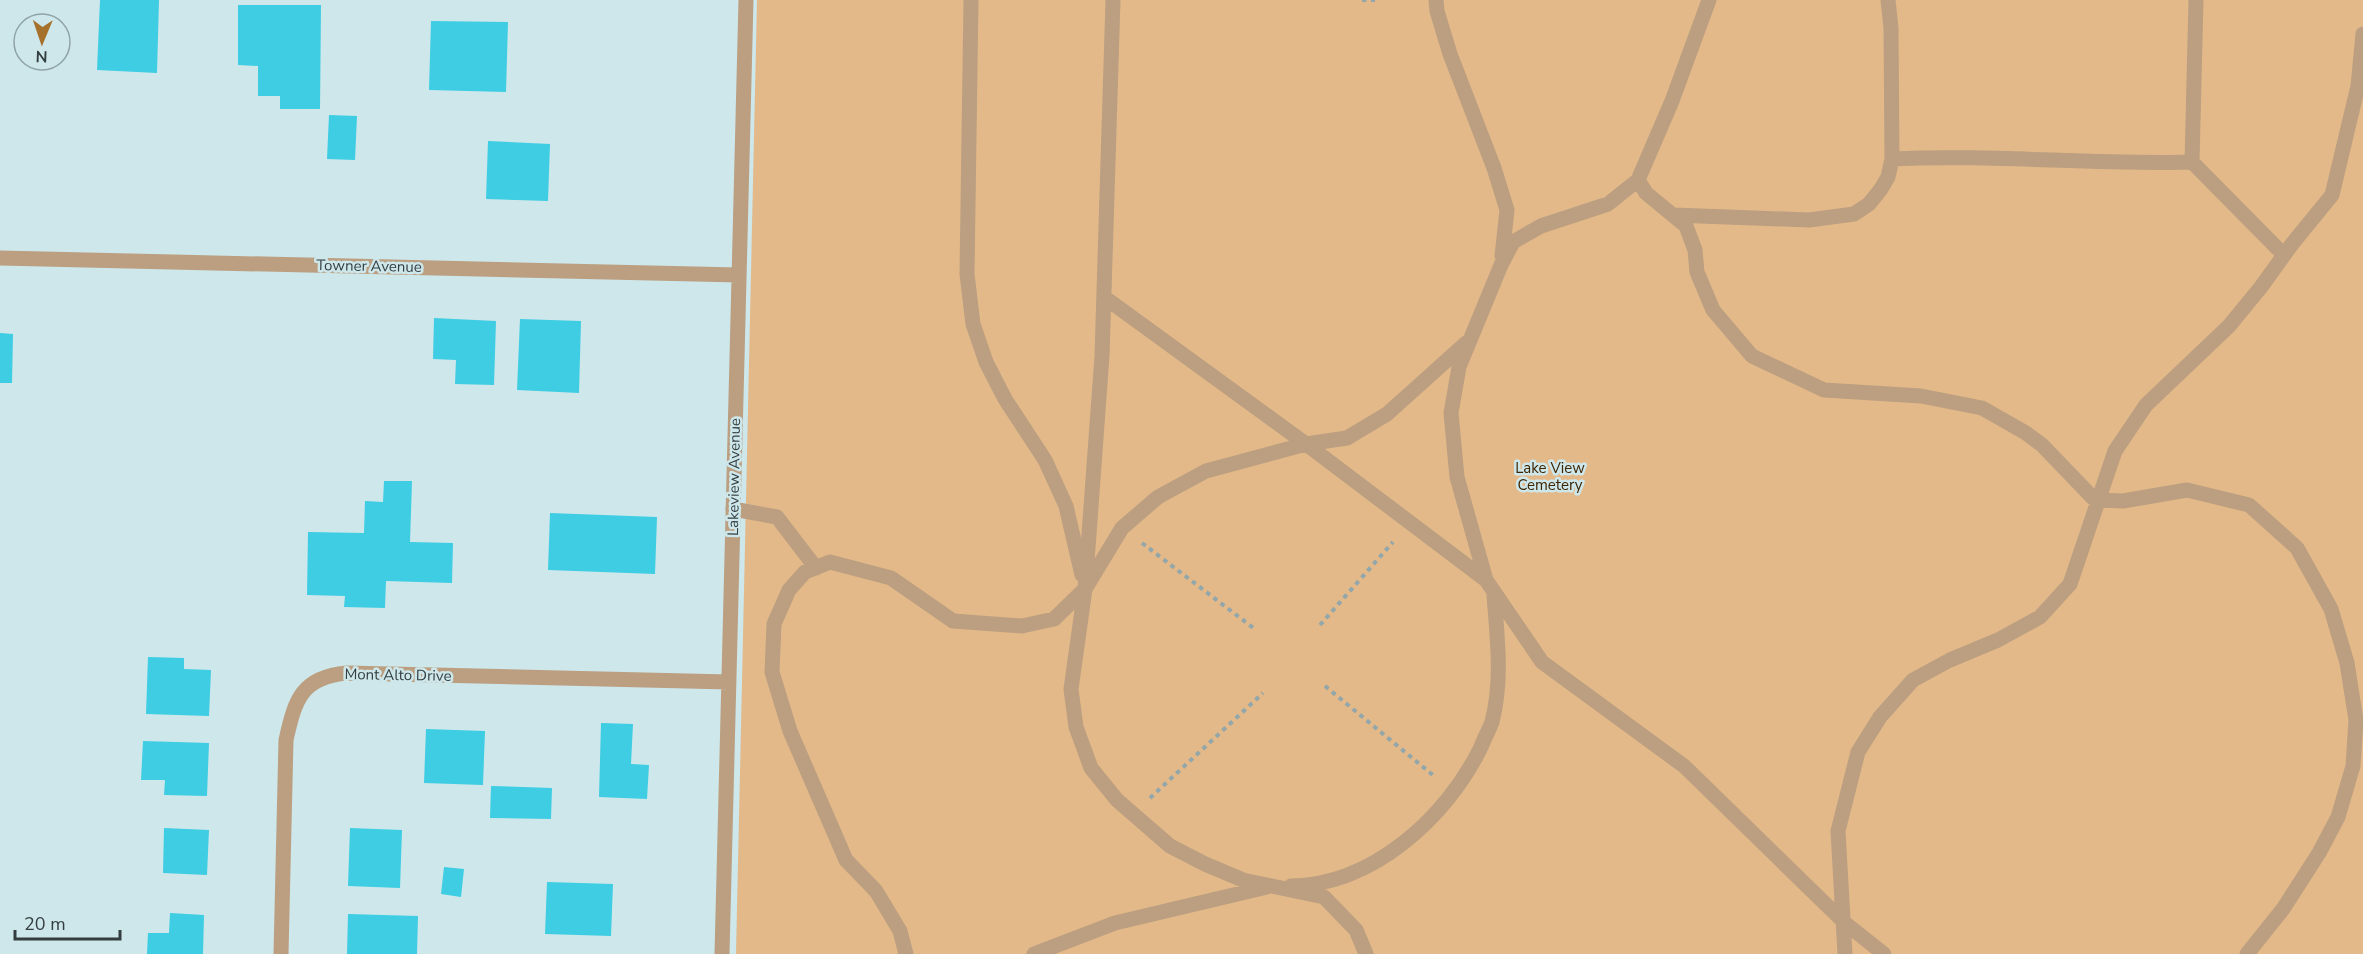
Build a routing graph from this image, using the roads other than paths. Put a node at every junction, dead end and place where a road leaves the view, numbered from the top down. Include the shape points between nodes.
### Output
1 (746, 0) edge
2 (971, 0) edge
3 (1113, 0) edge
4 (1436, 0) edge
5 (1709, 0) edge
6 (1888, 0) edge
7 (2196, 0) edge
8 (2363, 34) edge
9 (1892, 159) junction
10 (2192, 162) junction
11 (1638, 180) junction
12 (1674, 215) junction
13 (2284, 255) junction
14 (0, 258) edge
15 (1501, 265) junction
16 (739, 275) junction
17 (1104, 297) junction
18 (1468, 340) junction
19 (1306, 444) junction
20 (2097, 500) junction
21 (733, 509) junction
22 (816, 568) junction
23 (1486, 580) junction
24 (1085, 589) junction
25 (1494, 595) junction
26 (729, 682) junction
27 (1270, 886) junction
28 (1845, 923) junction
29 (281, 954) edge
30 (722, 954) edge
31 (906, 954) edge
32 (1034, 954) edge
33 (1366, 954) edge
34 (1845, 954) edge
35 (1884, 954) edge
36 (2247, 954) edge

1 - 16 street, Lakeview Avenue
2 - 24 street via 967,274 973,324 986,362 1045,460 1066,506
3 - 17 street
4 - 15 street via 1450,54 1507,210
5 - 11 street
6 - 9 street
7 - 10 street
8 - 13 street via 2358,86 2332,195
9 - 10 street
9 - 12 street via 1881,189 1854,214 1809,220
10 - 13 street
11 - 12 street via 1646,193
11 - 15 street via 1608,204 1540,225 1513,242
12 - 20 street via 1686,226 1695,250 1697,272 1713,310 1752,356 1824,390 1921,396 1982,408 2042,445
13 - 20 street via 2229,326 2146,405 2115,452
14 - 16 street, Towner Avenue
15 - 18 street
16 - 21 street, Lakeview Avenue
17 - 19 street
17 - 24 street
18 - 19 street via 1387,414 1347,438
18 - 23 street via 1451,413 1457,477
19 - 23 street
19 - 24 street via 1206,471 1158,497 1122,528
20 - 28 street via 2070,584 2040,617 1913,680 1858,752 1838,831
20 - 36 street via 2123,501 2187,490 2249,505 2297,548 2331,609 2347,663 2356,720 2354,766 2338,817 2319,853 2283,909
21 - 22 street via 777,517
21 - 26 street, Lakeview Avenue
22 - 24 street via 830,562 891,578 953,621 1022,626 1054,619
22 - 31 street via 805,572 789,590 774,624 772,672 790,731 846,860 876,891 900,931
23 - 25 street
24 - 27 street via 1071,689 1076,727 1091,768 1132,815 1170,846 1243,880
25 - 27 street via 1499,686 1491,724 1471,766 1444,804 1395,849 1368,866 1313,884
25 - 28 street via 1542,662 1684,766
26 - 29 street, Mont Alto Drive via 347,673 317,679 302,693 286,740
26 - 30 street, Lakeview Avenue
27 - 32 street via 1115,923
27 - 33 street via 1324,897 1356,930
28 - 34 street
28 - 35 street

